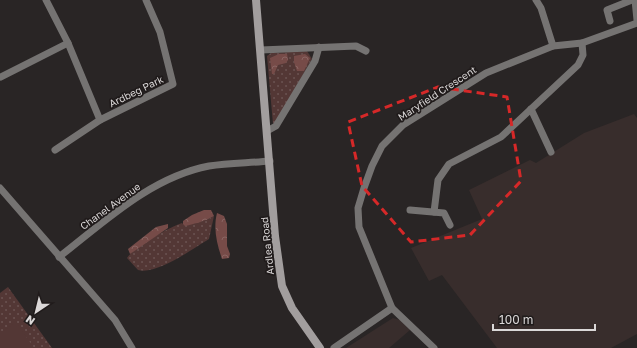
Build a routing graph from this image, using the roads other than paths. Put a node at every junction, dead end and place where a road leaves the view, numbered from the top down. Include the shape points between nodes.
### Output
1 (46, 0) edge
2 (146, 0) edge
3 (256, 0) edge
4 (536, 0) edge
5 (634, 0) edge
6 (637, 20) edge
7 (610, 21) dead end
8 (637, 23) edge
9 (68, 43) junction
10 (582, 43) junction
11 (553, 46) junction
12 (319, 47) junction
13 (261, 50) junction
14 (366, 51) dead end
15 (1, 77) dead end
16 (531, 109) junction
17 (100, 120) junction
18 (267, 131) junction
19 (54, 150) dead end
20 (550, 152) dead end
21 (270, 161) junction
22 (0, 188) edge
23 (410, 210) dead end
24 (434, 212) junction
25 (450, 224) dead end
26 (59, 257) junction
27 (392, 308) junction
28 (132, 348) edge
29 (320, 348) edge
30 (334, 348) edge
31 (434, 348) edge

1 - 9 street
2 - 17 street, Ardbeg Park via 160,32 173,84
3 - 13 street, Ardlea Road
4 - 11 street
5 - 6 street
5 - 7 street via 607,10
8 - 10 street, Maryfield Crescent
9 - 15 street
9 - 17 street
10 - 11 street, Maryfield Crescent
10 - 16 street via 583,55 578,65
11 - 27 street, Maryfield Crescent via 486,73 403,125 382,146 361,197 358,208 359,226
12 - 13 street
12 - 14 street via 356,46
12 - 18 street via 315,61 276,126
13 - 18 street, Ardlea Road
16 - 20 street
16 - 24 street via 495,142 449,164 438,180
17 - 19 street, Ardbeg Park
18 - 21 street, Ardlea Road
21 - 26 street, Chanel Avenue via 209,166 160,184 133,200
21 - 29 street, Ardlea Road via 275,236 282,286 292,308
22 - 26 street
23 - 24 street
24 - 25 street via 444,213
26 - 28 street via 115,320
27 - 30 street
27 - 31 street, Maryfield Crescent

